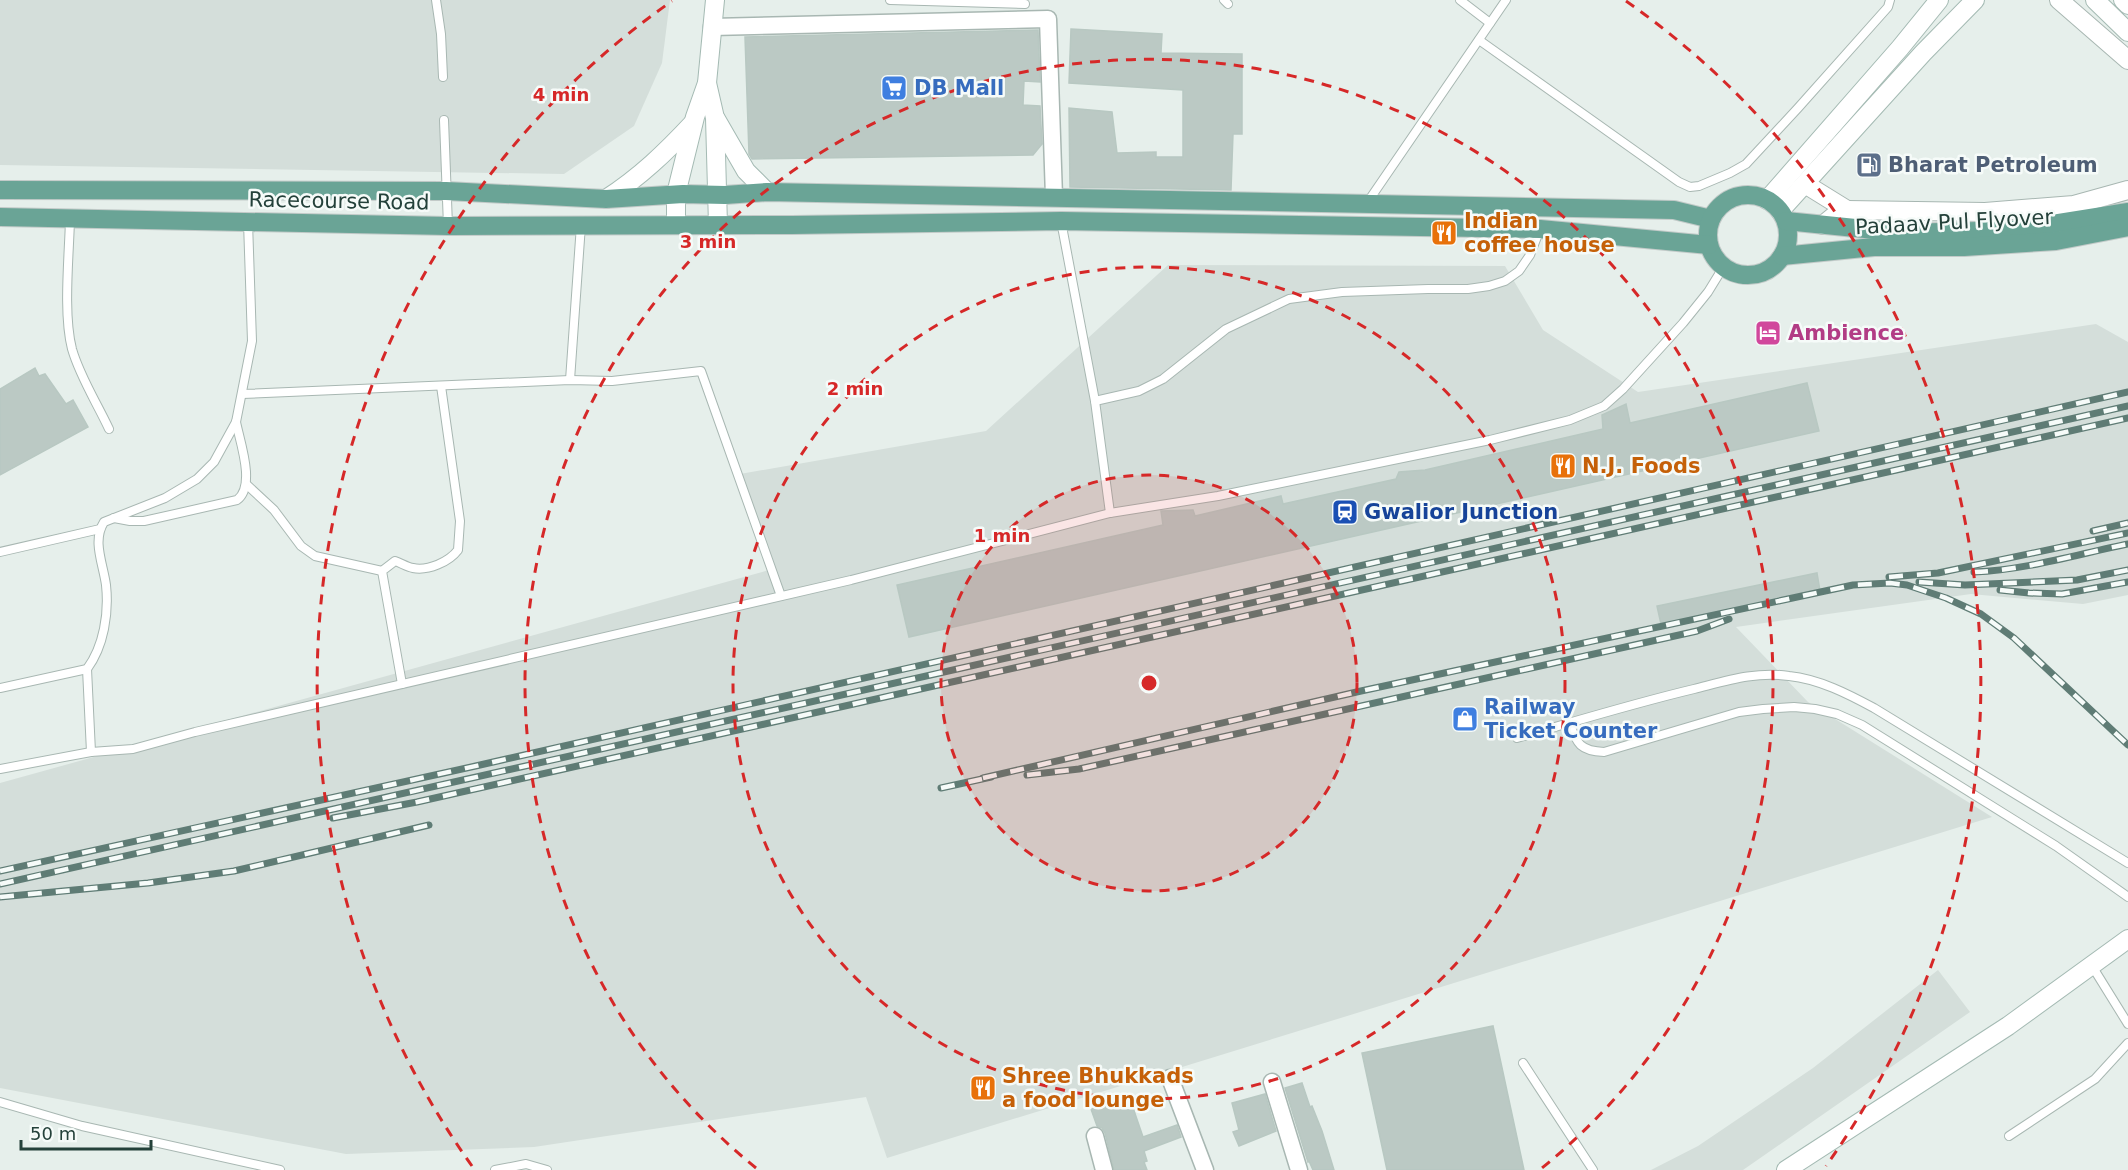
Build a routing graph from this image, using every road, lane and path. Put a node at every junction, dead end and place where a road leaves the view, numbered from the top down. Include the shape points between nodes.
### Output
1 (436, 0) edge
2 (714, 0) edge
3 (890, 0) edge
4 (1460, 0) edge
5 (1506, 0) edge
6 (1890, 0) edge
7 (1939, 0) edge
8 (1975, 0) edge
9 (2059, 0) edge
10 (2095, 0) edge
11 (2123, 0) edge
12 (1025, 4) dead end
13 (2128, 5) edge
14 (1491, 23) junction
15 (712, 27) junction
16 (2128, 32) edge
17 (1479, 40) junction
18 (2128, 60) edge
19 (442, 77) dead end
20 (707, 82) junction
21 (715, 118) junction
22 (444, 120) dead end
23 (693, 123) junction
24 (1805, 184) junction
25 (0, 190) edge
26 (2128, 190) edge
27 (447, 191) junction
28 (767, 192) junction
29 (676, 194) junction
30 (717, 195) junction
31 (1054, 197) junction
32 (606, 199) junction
33 (1367, 203) junction
34 (1847, 210) junction
35 (1778, 211) junction
36 (2128, 212) edge
37 (0, 217) edge
38 (1711, 219) junction
39 (70, 220) junction
40 (1061, 221) junction
41 (248, 222) junction
42 (581, 225) junction
43 (676, 225) junction
44 (718, 225) junction
45 (1823, 225) junction
46 (448, 226) junction
47 (2098, 226) junction
48 (2128, 227) edge
49 (1540, 229) junction
50 (1709, 245) junction
51 (1782, 256) junction
52 (1724, 266) junction
53 (570, 380) junction
54 (441, 387) junction
55 (242, 394) junction
56 (1095, 401) junction
57 (236, 422) junction
58 (109, 429) dead end
59 (246, 484) junction
60 (1110, 513) junction
61 (114, 518) junction
62 (100, 529) junction
63 (0, 552) edge
64 (382, 572) junction
65 (781, 596) junction
66 (87, 669) junction
67 (402, 684) junction
68 (0, 688) edge
69 (1570, 723) junction
70 (1517, 738) dead end
71 (91, 752) junction
72 (0, 769) edge
73 (2128, 863) edge
74 (2128, 897) edge
75 (2128, 939) edge
76 (2092, 966) junction
77 (2128, 1024) edge
78 (2128, 1043) edge
79 (1523, 1063) dead end
80 (1170, 1078) dead end
81 (1272, 1082) dead end
82 (0, 1102) edge
83 (1095, 1136) dead end
84 (2009, 1136) dead end
85 (280, 1170) edge
86 (495, 1170) edge
87 (548, 1170) edge
88 (1104, 1170) edge
89 (1205, 1170) edge
90 (1299, 1170) edge
91 (1593, 1170) edge
92 (1786, 1170) edge

1 - 19 lane
2 - 15 main road
3 - 12 lane
4 - 14 lane
5 - 14 lane
6 - 17 lane via 1746,164 1690,187
7 - 35 main road
8 - 24 main road
9 - 18 main road
10 - 16 main road
11 - 13 main road
14 - 17 lane
15 - 20 main road
15 - 31 street via 1047,19
17 - 33 lane
20 - 21 main road
20 - 23 main road
21 - 28 main road via 746,171
21 - 30 main road
22 - 27 lane
23 - 29 main road
23 - 32 main road via 655,163
24 - 34 main road
24 - 35 main road
25 - 27 main road, Racecourse Road
26 - 34 main road via 2074,205 1985,212
27 - 32 main road, Racecourse Road
27 - 46 lane
28 - 30 main road, Racecourse Road
28 - 31 main road, Racecourse Road
29 - 30 main road, Racecourse Road
29 - 32 main road, Racecourse Road
29 - 43 main road
30 - 44 main road
31 - 33 main road, Racecourse Road
33 - 38 main road, Racecourse Road via 1674,210
34 - 45 main road
35 - 38 main road via 1755,195 1735,197 1718,208
35 - 45 main road, Padaav Pul Flyover
35 - 51 main road via 1787,238
36 - 47 main road, Padaav Pul Flyover
37 - 39 main road, Racecourse Road
38 - 50 main road
39 - 41 main road, Racecourse Road
39 - 58 lane via 68,324 72,349
40 - 44 main road, Racecourse Road
40 - 49 main road, Racecourse Road
40 - 56 lane
41 - 46 main road, Racecourse Road
41 - 55 lane via 252,341
42 - 43 main road, Racecourse Road
42 - 46 main road, Racecourse Road
42 - 53 lane
43 - 44 main road, Racecourse Road
45 - 47 main road, Padaav Pul Flyover via 1905,232
47 - 48 main road, Padaav Pul Flyover
47 - 51 main road, Padaav Pul Flyover via 2056,241 1874,247
49 - 50 main road, Racecourse Road
49 - 56 lane via 1530,255 1519,271 1505,281 1468,289 1342,292 1289,299 1226,328 1163,379 1139,392
50 - 52 main road
51 - 52 main road via 1773,266 1749,275
52 - 60 lane via 1683,323 1623,389 1596,410 1479,442 1218,496
53 - 54 lane
53 - 65 lane via 612,381 701,371
54 - 55 lane
54 - 64 lane via 459,521 458,550 432,566 415,568 395,561
55 - 57 lane
56 - 60 lane
57 - 59 lane
57 - 61 lane via 214,462 197,479 165,498
59 - 61 lane via 237,500 144,521
59 - 64 lane via 307,552
60 - 65 lane
61 - 62 lane via 104,522
62 - 63 lane
62 - 66 lane via 97,540 106,587 106,621 95,658
64 - 67 lane
65 - 67 lane
66 - 68 lane
66 - 71 lane
67 - 71 lane via 133,749
69 - 70 lane
69 - 73 lane via 1754,674 1815,682 1874,708
69 - 74 lane via 1581,747 1604,752 1739,712 1794,707 1837,714 1862,725 2047,840
71 - 72 lane
75 - 76 main road
76 - 77 lane
76 - 92 main road via 2008,1026
78 - 84 lane via 2094,1079
79 - 91 lane
80 - 89 street
81 - 90 street
82 - 85 lane via 82,1126
83 - 88 street
86 - 87 lane via 526,1164

